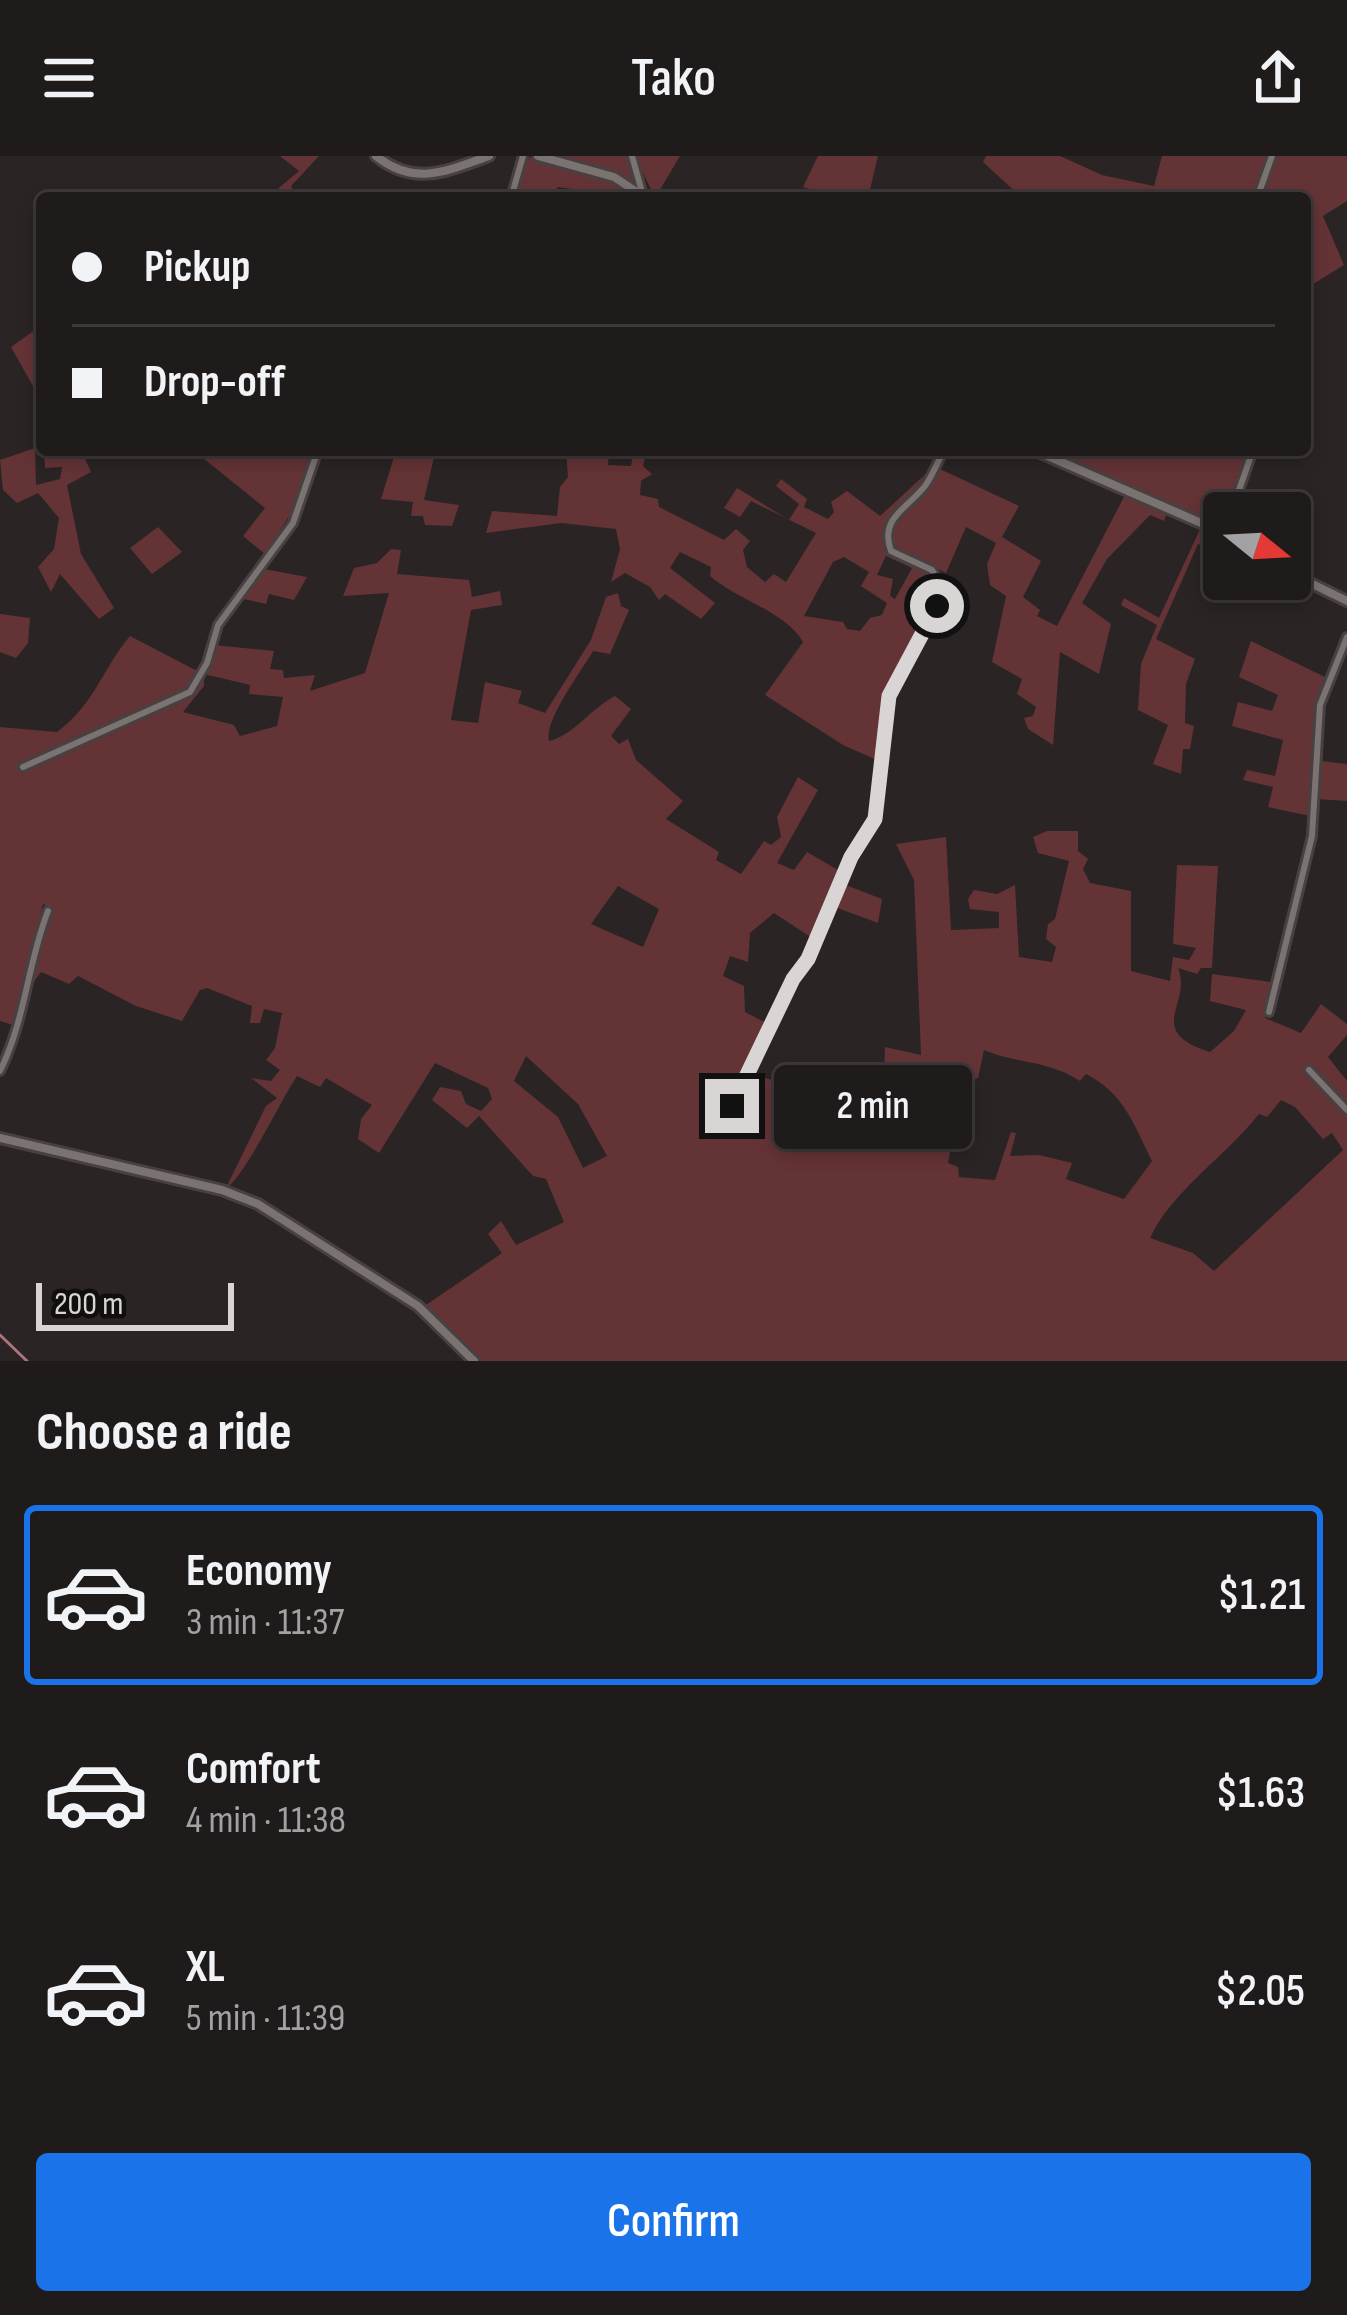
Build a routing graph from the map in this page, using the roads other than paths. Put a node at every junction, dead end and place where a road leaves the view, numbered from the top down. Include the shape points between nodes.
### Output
1 (376, 156) edge
2 (489, 156) edge
3 (523, 156) edge
4 (538, 156) edge
5 (632, 156) edge
6 (1272, 156) edge
7 (513, 192) edge
8 (639, 192) edge
9 (643, 192) edge
10 (1259, 192) edge
11 (316, 456) edge
12 (941, 456) edge
13 (1048, 456) edge
14 (1251, 456) edge
15 (1238, 492) edge
16 (1203, 523) edge
17 (1311, 583) edge
18 (1347, 601) edge
19 (1347, 637) edge
20 (23, 767) dead end
21 (48, 911) dead end
22 (1269, 1012) dead end
23 (1309, 1070) dead end
24 (0, 1071) edge
25 (732, 1106) dead end
26 (1347, 1110) edge
27 (0, 1138) edge
28 (474, 1361) edge

1 - 2 street via 428,176
3 - 7 street
4 - 8 street
5 - 9 street
6 - 10 street
11 - 20 street via 293,523 218,625 190,692
12 - 25 street via 887,531 891,551 932,570 941,586 889,696 875,819
13 - 16 street
14 - 15 street
17 - 18 street
19 - 22 street via 1320,705 1312,836
21 - 24 street
23 - 26 street
27 - 28 street via 259,1204 418,1306

